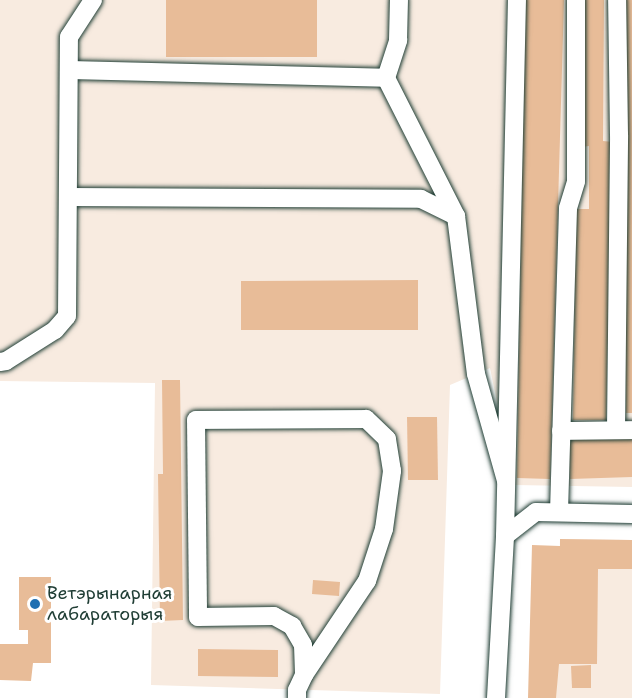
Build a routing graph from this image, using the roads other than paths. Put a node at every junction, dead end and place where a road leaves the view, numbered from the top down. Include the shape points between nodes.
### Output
1 (93, 0) edge
2 (399, 0) edge
3 (517, 0) edge
4 (576, 0) edge
5 (617, 0) edge
6 (69, 70) junction
7 (386, 78) junction
8 (68, 197) junction
9 (456, 216) junction
10 (0, 362) edge
11 (624, 430) edge
12 (561, 431) junction
13 (506, 481) junction
14 (559, 512) junction
15 (632, 514) edge
16 (505, 536) junction
17 (304, 675) junction
18 (297, 698) edge
19 (496, 698) edge

1 - 6 street via 69,37
2 - 7 street via 398,40
3 - 13 street
4 - 12 street via 576,181 568,208
5 - 11 street
6 - 7 street
6 - 8 street
7 - 9 street
8 - 9 street via 421,199
8 - 10 street via 68,316 55,330
9 - 13 street via 476,374
11 - 12 street
12 - 14 street
13 - 16 street
14 - 15 street
14 - 16 street via 536,512
16 - 19 street
17 - 17 street via 367,580 384,529 392,471 387,439 366,419 196,420 198,616 274,616 291,626 303,645
17 - 18 street

